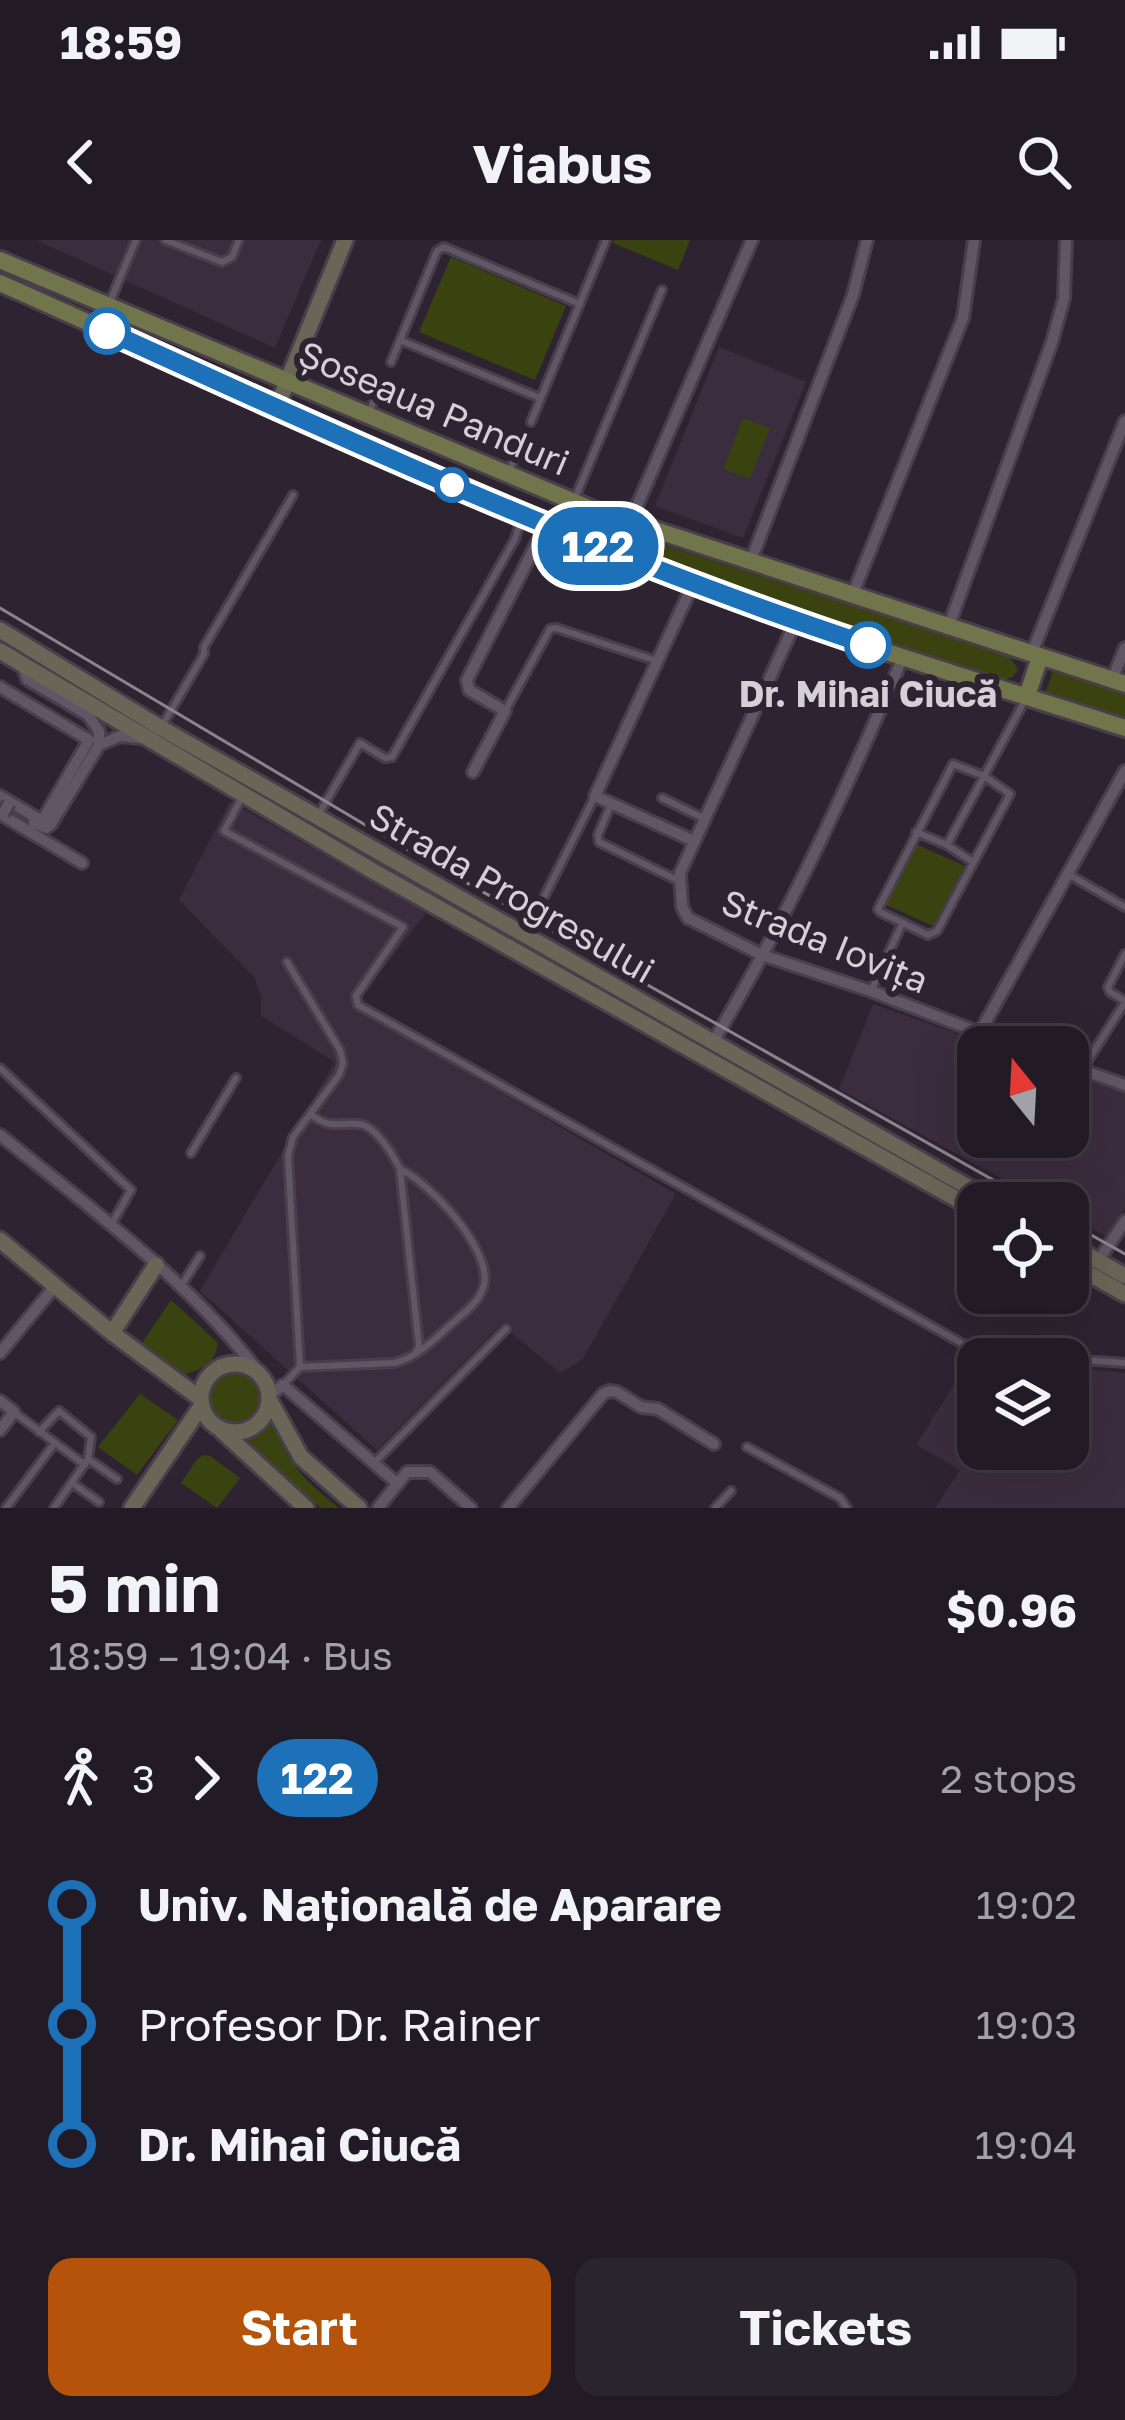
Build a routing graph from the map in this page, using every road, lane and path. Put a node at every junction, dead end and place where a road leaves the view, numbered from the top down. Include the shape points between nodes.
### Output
1 (136, 240) edge
2 (165, 240) edge
3 (239, 240) edge
4 (346, 240) edge
5 (606, 240) edge
6 (752, 240) edge
7 (867, 240) edge
8 (974, 240) edge
9 (1066, 240) edge
10 (0, 260) edge
11 (0, 283) edge
12 (662, 290) dead end
13 (580, 304) junction
14 (108, 307) junction
15 (400, 340) junction
16 (391, 362) dead end
17 (288, 383) junction
18 (382, 383) dead end
19 (540, 398) junction
20 (276, 409) junction
21 (368, 416) junction
22 (1125, 421) edge
23 (531, 422) dead end
24 (522, 442) dead end
25 (508, 474) junction
26 (293, 495) dead end
27 (582, 505) junction
28 (522, 515) junction
29 (630, 522) junction
30 (546, 525) junction
31 (578, 538) junction
32 (750, 563) junction
33 (693, 584) junction
34 (853, 596) junction
35 (796, 621) junction
36 (948, 628) junction
37 (0, 630) edge
38 (1125, 648) edge
39 (0, 650) edge
40 (1036, 656) junction
41 (903, 657) junction
42 (658, 662) junction
43 (22, 664) junction
44 (1118, 682) edge
45 (0, 687) edge
46 (1027, 696) junction
47 (505, 711) junction
48 (161, 728) junction
49 (1125, 728) edge
50 (146, 739) junction
51 (99, 745) junction
52 (1125, 771) edge
53 (473, 772) dead end
54 (984, 776) junction
55 (248, 787) junction
56 (595, 796) junction
57 (662, 798) dead end
58 (611, 804) junction
59 (3, 807) edge
60 (317, 816) junction
61 (705, 819) junction
62 (916, 832) junction
63 (694, 842) junction
64 (947, 844) junction
65 (973, 862) junction
66 (82, 863) dead end
67 (1068, 874) junction
68 (680, 881) junction
69 (540, 905) dead end
70 (1125, 907) edge
71 (902, 924) junction
72 (1125, 954) edge
73 (762, 956) junction
74 (287, 962) dead end
75 (871, 991) junction
76 (1125, 1001) edge
77 (959, 1026) edge
78 (983, 1026) edge
79 (709, 1050) junction
80 (1089, 1059) edge
81 (0, 1068) edge
82 (1089, 1072) edge
83 (236, 1078) dead end
84 (1125, 1085) edge
85 (310, 1114) junction
86 (0, 1135) edge
87 (190, 1154) dead end
88 (400, 1169) junction
89 (957, 1182) edge
90 (957, 1198) edge
91 (1125, 1221) edge
92 (111, 1225) junction
93 (1120, 1237) edge
94 (0, 1240) edge
95 (200, 1256) dead end
96 (1089, 1263) edge
97 (156, 1265) junction
98 (1089, 1267) edge
99 (1094, 1268) junction
100 (1125, 1276) edge
101 (55, 1286) junction
102 (180, 1288) junction
103 (1125, 1294) edge
104 (506, 1329) dead end
105 (112, 1334) junction
106 (957, 1340) edge
107 (0, 1353) edge
108 (414, 1355) junction
109 (1089, 1361) edge
110 (1125, 1363) edge
111 (300, 1367) junction
112 (260, 1374) junction
113 (274, 1394) junction
114 (0, 1401) edge
115 (202, 1402) junction
116 (14, 1412) junction
117 (186, 1426) junction
118 (216, 1426) junction
119 (0, 1430) edge
120 (39, 1432) junction
121 (54, 1444) junction
122 (714, 1444) dead end
123 (747, 1447) dead end
124 (86, 1462) junction
125 (374, 1463) junction
126 (116, 1479) dead end
127 (72, 1483) junction
128 (398, 1484) junction
129 (731, 1491) dead end
130 (99, 1502) dead end
131 (6, 1508) edge
132 (54, 1508) edge
133 (132, 1508) edge
134 (306, 1508) edge
135 (359, 1508) edge
136 (378, 1508) edge
137 (471, 1508) edge
138 (508, 1508) edge
139 (715, 1508) edge
140 (847, 1508) edge

1 - 14 lane
2 - 3 lane via 222,262
4 - 17 main road
5 - 13 lane
6 - 29 street
7 - 32 street
8 - 34 street via 963,318
9 - 36 street via 1052,342
10 - 14 main road, Șoseaua Panduri
11 - 20 main road, Șoseaua Panduri
12 - 27 lane
13 - 15 lane via 444,247
13 - 19 lane
14 - 17 main road, Șoseaua Panduri
15 - 16 lane
15 - 19 lane
17 - 20 main road
17 - 21 main road, Șoseaua Panduri
18 - 21 lane
19 - 23 lane
20 - 28 main road, Șoseaua Panduri
21 - 25 main road, Șoseaua Panduri
22 - 40 street
24 - 25 lane
25 - 27 main road, Șoseaua Panduri
26 - 48 lane
27 - 29 main road, Șoseaua Panduri
27 - 31 main road
28 - 30 main road, Șoseaua Panduri
28 - 60 lane via 392,757 360,743
29 - 32 main road, Șoseaua Panduri
30 - 31 main road, Șoseaua Panduri
30 - 47 street via 467,680 469,690
31 - 33 main road, Șoseaua Panduri
32 - 34 main road, Șoseaua Panduri
33 - 35 main road, Șoseaua Panduri
33 - 42 street
34 - 36 main road, Șoseaua Panduri
35 - 41 main road, Șoseaua Panduri
35 - 61 street, Strada Iovița
36 - 40 main road, Șoseaua Panduri
37 - 48 main road, Strada Progresului
38 - 44 street
39 - 43 main road, Strada Progresului
40 - 44 main road, Șoseaua Panduri
40 - 46 main road
41 - 46 main road, Șoseaua Panduri
41 - 73 street
42 - 47 lane via 550,628
42 - 56 street
43 - 50 main road, Strada Progresului
43 - 51 street via 27,679 88,715
45 - 59 street via 88,740 42,821
46 - 49 main road, Șoseaua Panduri
46 - 54 lane
47 - 53 street
48 - 55 main road, Strada Progresului
50 - 51 street via 120,736
50 - 55 main road, Strada Progresului
51 - 59 street via 49,826
52 - 67 street
54 - 62 lane via 953,764
54 - 64 lane
54 - 65 lane via 1010,794
55 - 60 main road, Strada Progresului
55 - 79 main road, Strada Progresului via 373,871
55 - 106 lane via 224,831 404,927 356,996 358,1005
56 - 58 street
56 - 69 lane
57 - 61 lane
58 - 63 street
58 - 68 lane via 599,842
59 - 66 street
60 - 79 main road, Strada Progresului
61 - 63 street, Strada Iovița
62 - 64 lane
62 - 71 lane via 878,909
63 - 68 street, Strada Iovița
64 - 65 lane
65 - 71 lane via 933,934
67 - 70 lane
67 - 78 street
68 - 73 street, Strada Iovița via 688,918
71 - 75 lane
72 - 76 lane via 1108,987
73 - 75 street, Strada Iovița
73 - 79 street
74 - 85 lane via 343,1064
75 - 77 street, Strada Iovița
76 - 80 lane
79 - 89 main road, Strada Progresului
79 - 90 main road, Strada Progresului
81 - 92 lane via 131,1190
82 - 84 street
83 - 87 lane
85 - 88 lane via 325,1125 369,1127
85 - 111 lane via 288,1156
86 - 92 street
88 - 108 lane
88 - 108 lane via 460,1225 485,1268 475,1302
91 - 93 street
92 - 97 street
93 - 99 street
94 - 101 main road
95 - 102 lane
96 - 99 main road
97 - 102 street
97 - 105 main road
98 - 99 main road
99 - 100 main road
99 - 103 main road
101 - 105 main road
101 - 107 street
102 - 112 street
104 - 125 lane
105 - 115 main road
108 - 111 lane
109 - 110 lane
111 - 113 lane
112 - 113 main road
112 - 115 main road via 241,1364 219,1368 204,1383
113 - 118 main road via 253,1427
113 - 125 street
113 - 135 main road via 301,1457
114 - 116 street
115 - 117 main road
115 - 118 main road
116 - 119 street
116 - 120 lane
117 - 118 main road
117 - 133 main road
118 - 134 main road
120 - 121 lane
120 - 124 lane via 63,1412 92,1437
121 - 124 lane
121 - 131 lane
122 - 138 street via 658,1409 609,1391
123 - 140 lane
124 - 126 lane
124 - 127 lane
125 - 128 street
127 - 130 lane
127 - 132 lane
128 - 136 street
128 - 137 street via 407,1472 430,1472
129 - 139 lane

